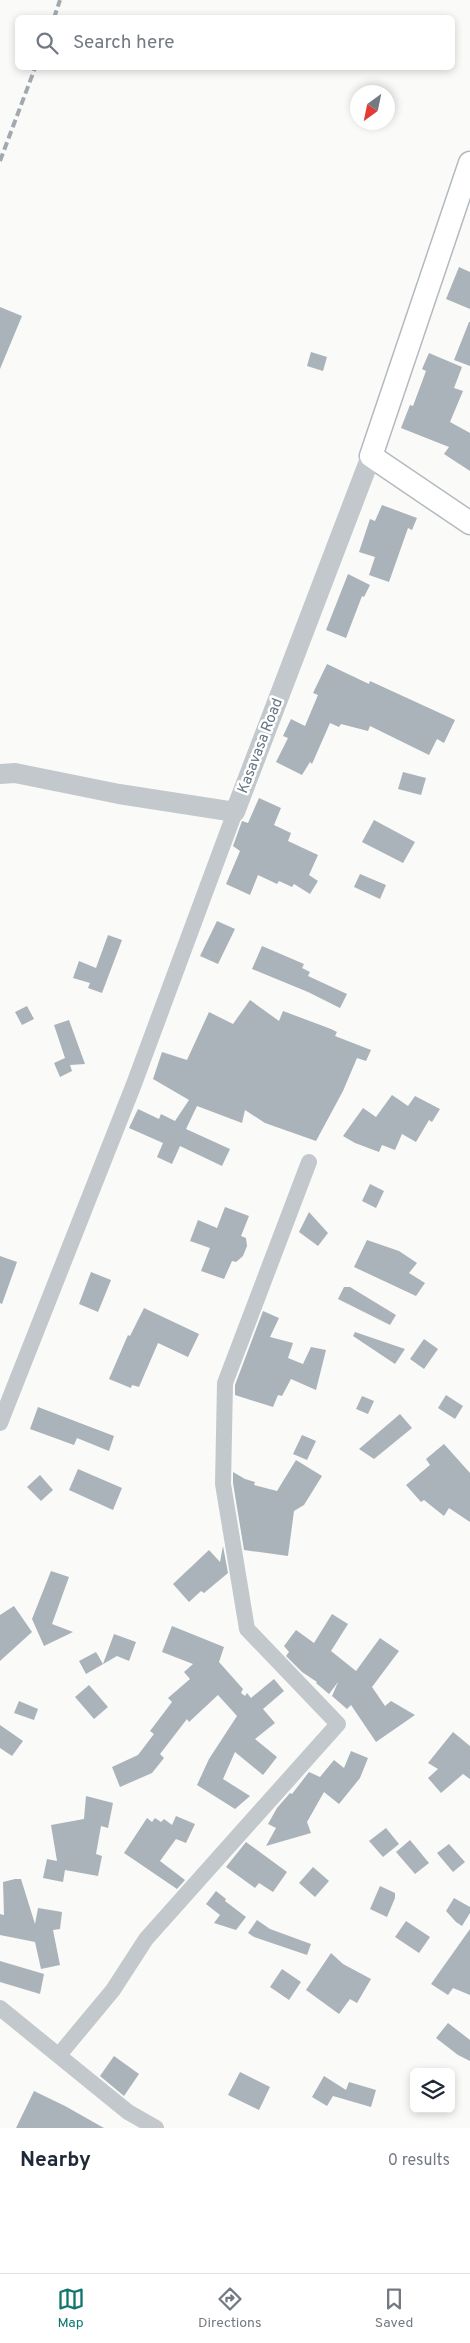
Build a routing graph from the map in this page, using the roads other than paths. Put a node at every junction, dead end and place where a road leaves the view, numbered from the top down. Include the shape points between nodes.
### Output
1 (470, 163) edge
2 (371, 456) junction
3 (470, 523) edge
4 (0, 774) edge
5 (235, 812) junction
6 (309, 1162) dead end
7 (0, 1423) edge
8 (0, 2008) edge
9 (59, 2055) junction
10 (156, 2128) edge

1 - 2 main road
2 - 3 main road
2 - 5 street, Kasavasa Road
4 - 5 street, Kasavasa Road via 15,773 119,794
5 - 7 street via 134,1084
6 - 9 street via 225,1383 223,1484 247,1629 338,1724 146,1939 114,1990
8 - 9 street
9 - 10 street via 128,2112

